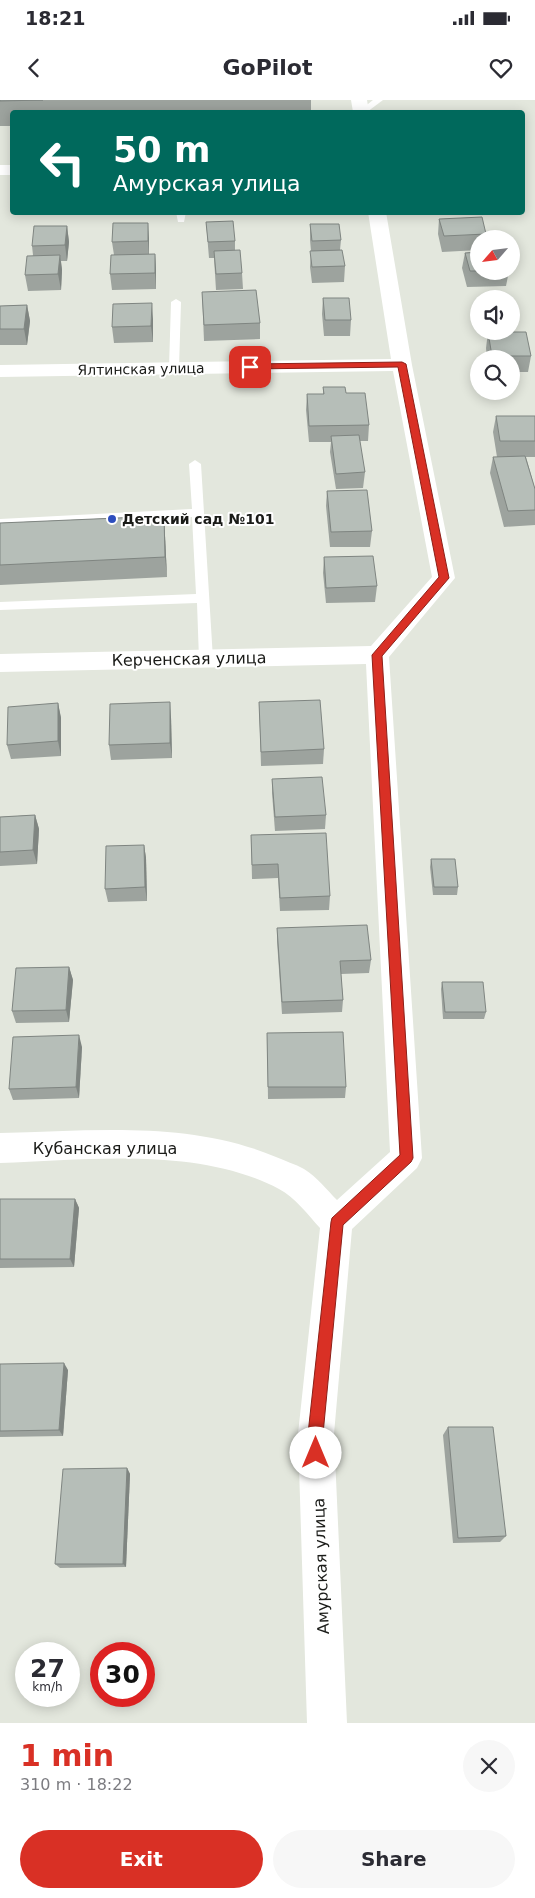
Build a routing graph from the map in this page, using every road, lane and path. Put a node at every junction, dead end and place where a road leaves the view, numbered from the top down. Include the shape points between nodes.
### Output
1 (379, 100) edge
2 (364, 110) edge
3 (377, 215) edge
4 (176, 302) dead end
5 (402, 364) junction
6 (174, 368) junction
7 (0, 371) edge
8 (195, 464) dead end
9 (198, 512) junction
10 (0, 523) edge
11 (203, 598) junction
12 (0, 606) edge
13 (377, 655) junction
14 (206, 659) junction
15 (0, 663) edge
16 (0, 1148) edge
17 (337, 1222) junction
18 (327, 1723) edge

1 - 2 lane
3 - 5 street
4 - 6 lane
5 - 6 street, Ялтинская улица
5 - 13 street via 444,578
6 - 7 street, Ялтинская улица
8 - 9 lane
9 - 10 lane
9 - 11 lane
11 - 12 lane
11 - 14 lane
13 - 14 street, Керченская улица
13 - 17 street via 406,1158
14 - 15 street, Керченская улица
16 - 17 street, Кубанская улица via 158,1145 230,1154 292,1178
17 - 18 street, Амурская улица via 316,1434

